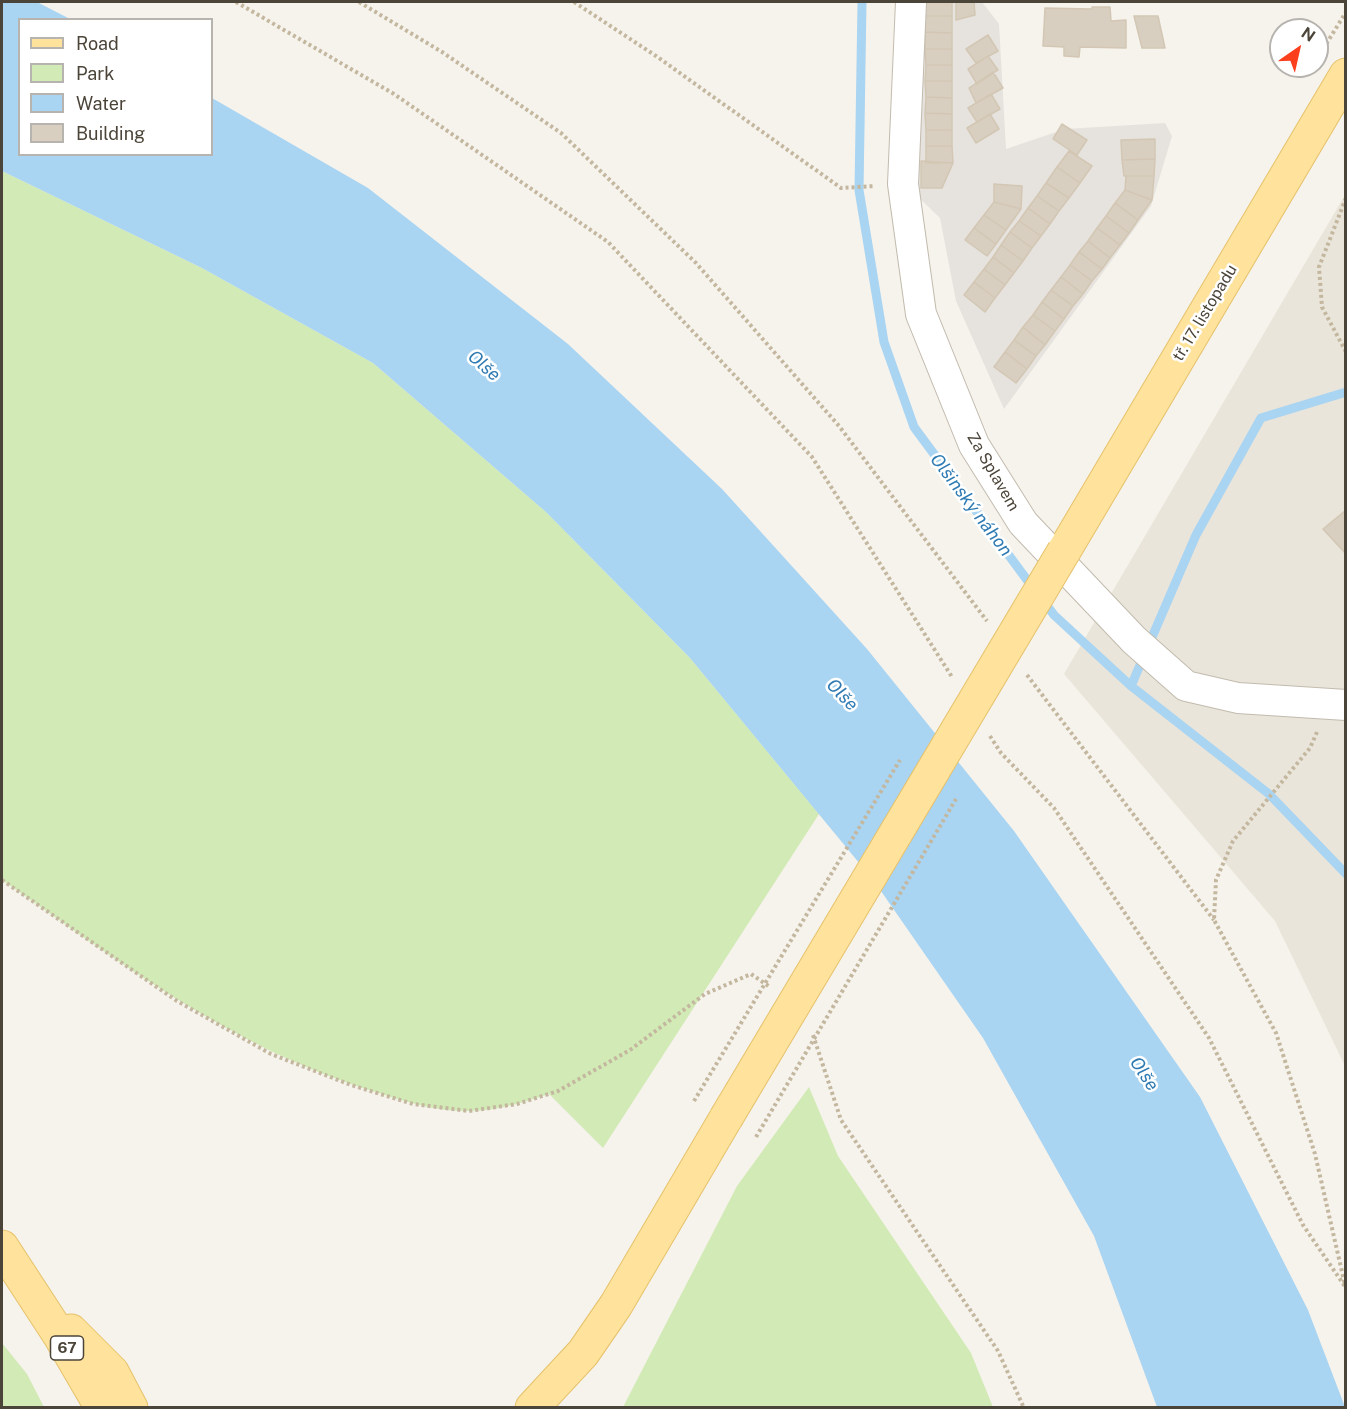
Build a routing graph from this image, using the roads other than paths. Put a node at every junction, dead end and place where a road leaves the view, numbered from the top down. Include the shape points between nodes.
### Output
1 (911, 2) edge
2 (1346, 75) edge
3 (1337, 704) edge
4 (2, 1247) edge
5 (30, 1290) junction
6 (102, 1407) edge
7 (131, 1407) edge
8 (532, 1407) edge

1 - 3 street, Za Splavem via 903,184 921,314 974,446 1023,523 1134,640 1186,686 1238,698
2 - 8 main road, tř. 17. listopadu, bridge via 616,1305 583,1353
4 - 5 main road, 67
5 - 6 main road, 67
5 - 7 main road via 112,1372

